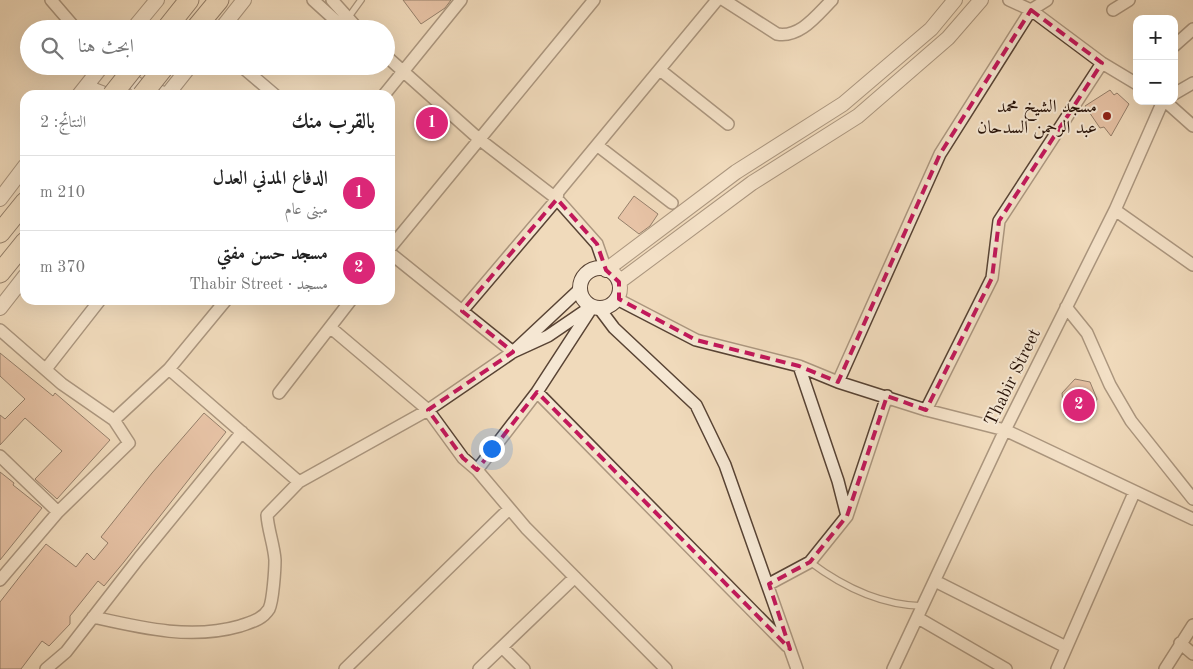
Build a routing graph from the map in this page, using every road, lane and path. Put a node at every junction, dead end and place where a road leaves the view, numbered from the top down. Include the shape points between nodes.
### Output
1 (51, 0) edge
2 (158, 0) edge
3 (189, 0) edge
4 (219, 0) edge
5 (244, 0) edge
6 (313, 0) edge
7 (332, 0) edge
8 (361, 0) edge
9 (461, 0) edge
10 (594, 0) edge
11 (717, 0) edge
12 (724, 0) edge
13 (832, 0) edge
14 (955, 0) edge
15 (980, 0) edge
16 (1009, 0) edge
17 (1047, 0) edge
18 (1129, 0) edge
19 (1031, 10) junction
20 (1113, 10) dead end
21 (68, 20) edge
22 (141, 20) edge
23 (173, 20) edge
24 (202, 20) edge
25 (228, 20) edge
26 (343, 20) edge
27 (345, 20) edge
28 (349, 20) edge
29 (1193, 29) edge
30 (1178, 42) edge
31 (1102, 63) junction
32 (395, 66) edge
33 (660, 70) junction
34 (402, 72) junction
35 (95, 75) edge
36 (128, 75) edge
37 (128, 75) edge
38 (158, 75) edge
39 (183, 75) edge
40 (251, 75) edge
41 (1133, 82) edge
42 (1193, 83) edge
43 (84, 90) edge
44 (116, 90) edge
45 (146, 90) edge
46 (153, 90) edge
47 (171, 90) edge
48 (269, 90) edge
49 (388, 90) edge
50 (1178, 92) edge
51 (1162, 105) edge
52 (1169, 105) edge
53 (728, 124) dead end
54 (1193, 126) edge
55 (479, 139) junction
56 (598, 146) junction
57 (20, 173) edge
58 (0, 199) edge
59 (557, 199) junction
60 (672, 203) dead end
61 (20, 208) edge
62 (1115, 210) junction
63 (0, 233) edge
64 (395, 242) edge
65 (20, 248) edge
66 (395, 257) edge
67 (1193, 265) edge
68 (4, 267) edge
69 (606, 270) junction
70 (20, 282) edge
71 (619, 282) junction
72 (580, 288) junction
73 (617, 299) junction
74 (96, 305) edge
75 (222, 305) edge
76 (347, 305) edge
77 (596, 307) junction
78 (1066, 307) junction
79 (0, 308) edge
80 (462, 311) junction
81 (331, 328) junction
82 (0, 330) edge
83 (513, 352) junction
84 (799, 366) junction
85 (46, 368) junction
86 (169, 369) junction
87 (838, 382) junction
88 (537, 392) junction
89 (279, 394) dead end
90 (887, 396) junction
91 (428, 410) junction
92 (926, 410) junction
93 (114, 420) junction
94 (1005, 430) junction
95 (242, 432) junction
96 (0, 456) edge
97 (477, 470) junction
98 (299, 482) junction
99 (1134, 493) junction
100 (1193, 499) edge
101 (509, 509) junction
102 (58, 512) junction
103 (847, 516) junction
104 (1193, 519) edge
105 (810, 562) junction
106 (574, 577) junction
107 (0, 580) edge
108 (935, 581) junction
109 (769, 584) junction
110 (923, 606) junction
111 (93, 617) junction
112 (918, 618) junction
113 (1193, 624) edge
114 (1180, 643) junction
115 (1066, 647) junction
116 (502, 648) junction
117 (790, 649) junction
118 (1193, 654) edge
119 (46, 669) edge
120 (345, 669) edge
121 (480, 669) edge
122 (524, 669) edge
123 (666, 669) edge
124 (797, 669) edge
125 (892, 669) edge
126 (1006, 669) edge
127 (1057, 669) edge
128 (1165, 669) edge

1 - 21 street
2 - 22 street
3 - 23 highway
4 - 24 highway
5 - 25 street
6 - 26 street
7 - 27 street
8 - 28 lane
9 - 34 street
10 - 55 street
11 - 33 street
12 - 13 street via 777,34 787,36 797,33
14 - 69 street via 931,29 843,104 736,172
15 - 71 street via 948,38 858,116 752,183
16 - 19 street
17 - 19 street
18 - 20 street
19 - 31 street
19 - 87 street via 940,154
29 - 30 street
31 - 41 street
31 - 92 street via 999,221 992,278
32 - 34 street
33 - 53 street
33 - 56 street
34 - 49 street
34 - 55 street
35 - 43 street
36 - 46 street via 136,84
37 - 44 highway, bridge
38 - 45 highway, bridge
39 - 47 street
40 - 48 street
42 - 50 street
51 - 62 street, Thabir Street
52 - 54 street
55 - 59 street
55 - 64 street
56 - 59 street via 558,192
56 - 60 street
57 - 58 street
59 - 69 street via 597,244
59 - 80 street
61 - 63 highway
62 - 67 street
62 - 78 street, Thabir Street
65 - 68 highway
66 - 80 street
69 - 71 street
69 - 72 street via 588,273
70 - 79 street
71 - 73 street
72 - 77 street via 584,299
72 - 83 street
73 - 77 street via 609,306
73 - 84 street via 696,340
74 - 85 street
75 - 86 street
76 - 81 street
77 - 83 street via 548,336
77 - 88 street
77 - 109 street via 696,405 725,466
78 - 94 street, Thabir Street
78 - 100 street via 1087,333 1110,385 1132,420
80 - 83 street
81 - 89 street
81 - 91 street
82 - 85 street
83 - 91 street
84 - 87 street
84 - 103 street
85 - 93 street via 62,384
86 - 93 street
86 - 95 street
87 - 90 street
88 - 97 street
88 - 117 street
90 - 92 street
90 - 103 street
91 - 97 street via 463,458
91 - 98 street
92 - 94 street
93 - 102 street via 129,443
94 - 99 street
94 - 108 street, Thabir Street
95 - 98 street
95 - 111 street
96 - 102 street
97 - 101 street
98 - 111 street via 267,515 275,560 273,594 269,608 258,620 204,634 151,630
99 - 104 street
99 - 115 street
101 - 106 street
101 - 120 street
102 - 107 street
103 - 105 street
105 - 109 street
105 - 110 lane via 847,587 878,598
106 - 116 street
106 - 123 street
108 - 110 street, Thabir Street
108 - 115 street
109 - 117 street
110 - 112 street, Thabir Street
111 - 119 street via 66,652
112 - 125 street, Thabir Street
112 - 126 street
113 - 114 street
114 - 118 street
114 - 128 street
115 - 127 street
116 - 121 street
116 - 122 street
117 - 124 street

